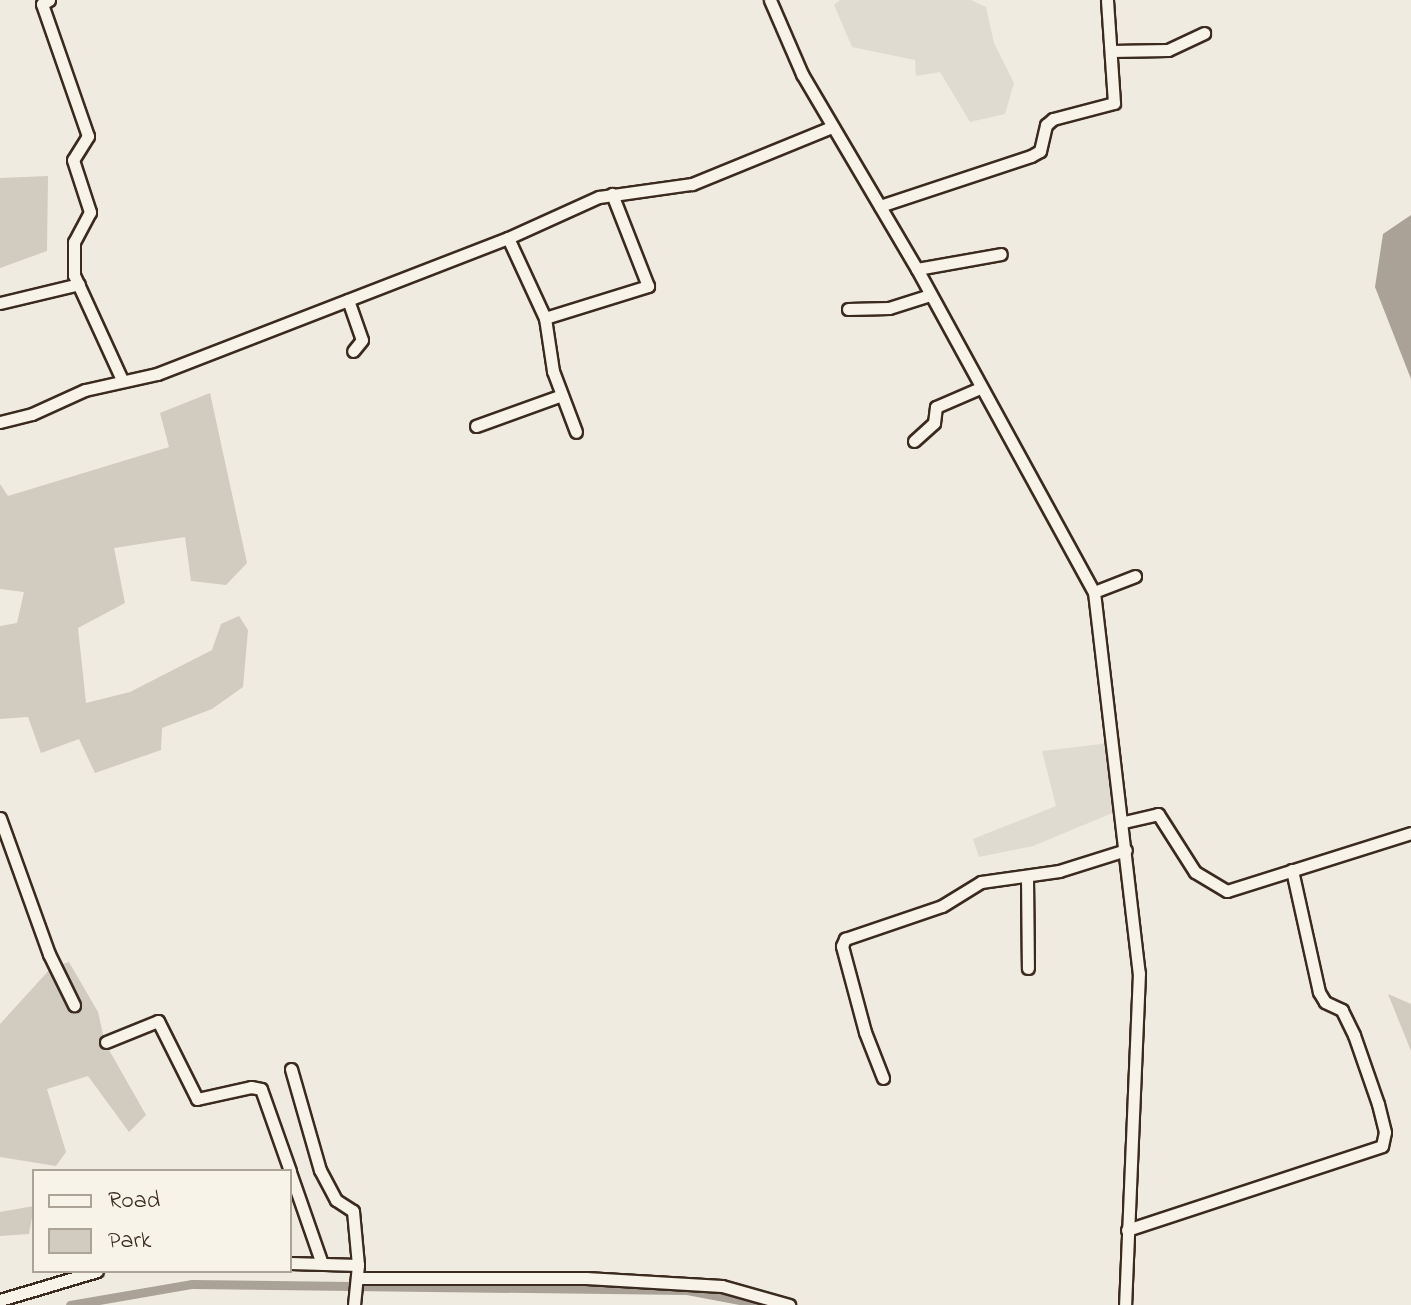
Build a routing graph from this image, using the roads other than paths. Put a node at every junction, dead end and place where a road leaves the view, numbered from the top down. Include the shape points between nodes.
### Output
1 (770, 0) edge
2 (1107, 0) edge
3 (44, 1) edge
4 (1204, 33) dead end
5 (1111, 51) junction
6 (832, 127) junction
7 (612, 194) junction
8 (880, 206) junction
9 (508, 238) junction
10 (1001, 254) dead end
11 (917, 269) junction
12 (79, 284) junction
13 (930, 295) junction
14 (348, 300) junction
15 (0, 303) edge
16 (848, 309) dead end
17 (545, 318) junction
18 (353, 351) dead end
19 (122, 380) junction
20 (980, 388) junction
21 (562, 395) junction
22 (0, 422) edge
23 (476, 426) dead end
24 (576, 432) dead end
25 (914, 441) dead end
26 (1135, 576) dead end
27 (1094, 592) junction
28 (0, 818) edge
29 (1124, 822) junction
30 (1411, 833) edge
31 (1126, 850) junction
32 (1292, 870) junction
33 (1027, 878) junction
34 (1028, 968) dead end
35 (74, 1005) dead end
36 (106, 1042) dead end
37 (291, 1069) dead end
38 (883, 1078) dead end
39 (289, 1169) edge
40 (292, 1177) edge
41 (1127, 1230) junction
42 (292, 1263) edge
43 (322, 1264) junction
44 (90, 1273) edge
45 (357, 1276) junction
46 (0, 1300) edge
47 (354, 1305) edge
48 (789, 1305) edge
49 (1125, 1305) edge

1 - 6 street
2 - 5 street
3 - 12 street via 88,136 73,160 90,212 74,242
4 - 5 street via 1168,50
5 - 8 street via 1114,103 1053,119 1046,125 1040,151 1031,156
6 - 7 street via 692,184
6 - 8 street
7 - 9 street
7 - 17 street via 648,286
8 - 11 street
9 - 14 street
9 - 17 street
10 - 11 street
11 - 13 street
12 - 15 street
12 - 19 street
13 - 16 street via 889,308
13 - 20 street
14 - 18 street via 362,340
14 - 19 street via 157,374
17 - 21 street
19 - 22 street
20 - 25 street via 936,407 934,423
20 - 27 street
21 - 23 street
21 - 24 street
26 - 27 street
27 - 29 street
28 - 35 street via 49,954
29 - 31 street
29 - 32 street via 1158,814 1195,872 1227,891
30 - 32 street
31 - 33 street
31 - 41 street via 1139,973
32 - 41 street via 1320,996 1342,1010 1354,1035 1378,1104 1385,1132 1382,1146
33 - 34 street
33 - 38 street via 981,882 942,906 842,942
36 - 39 street via 158,1021 197,1099 261,1089
37 - 45 street via 320,1170 336,1200 353,1211
40 - 43 street
41 - 49 street
42 - 43 street
43 - 45 street
44 - 46 street
45 - 47 street
45 - 48 street via 707,1285

